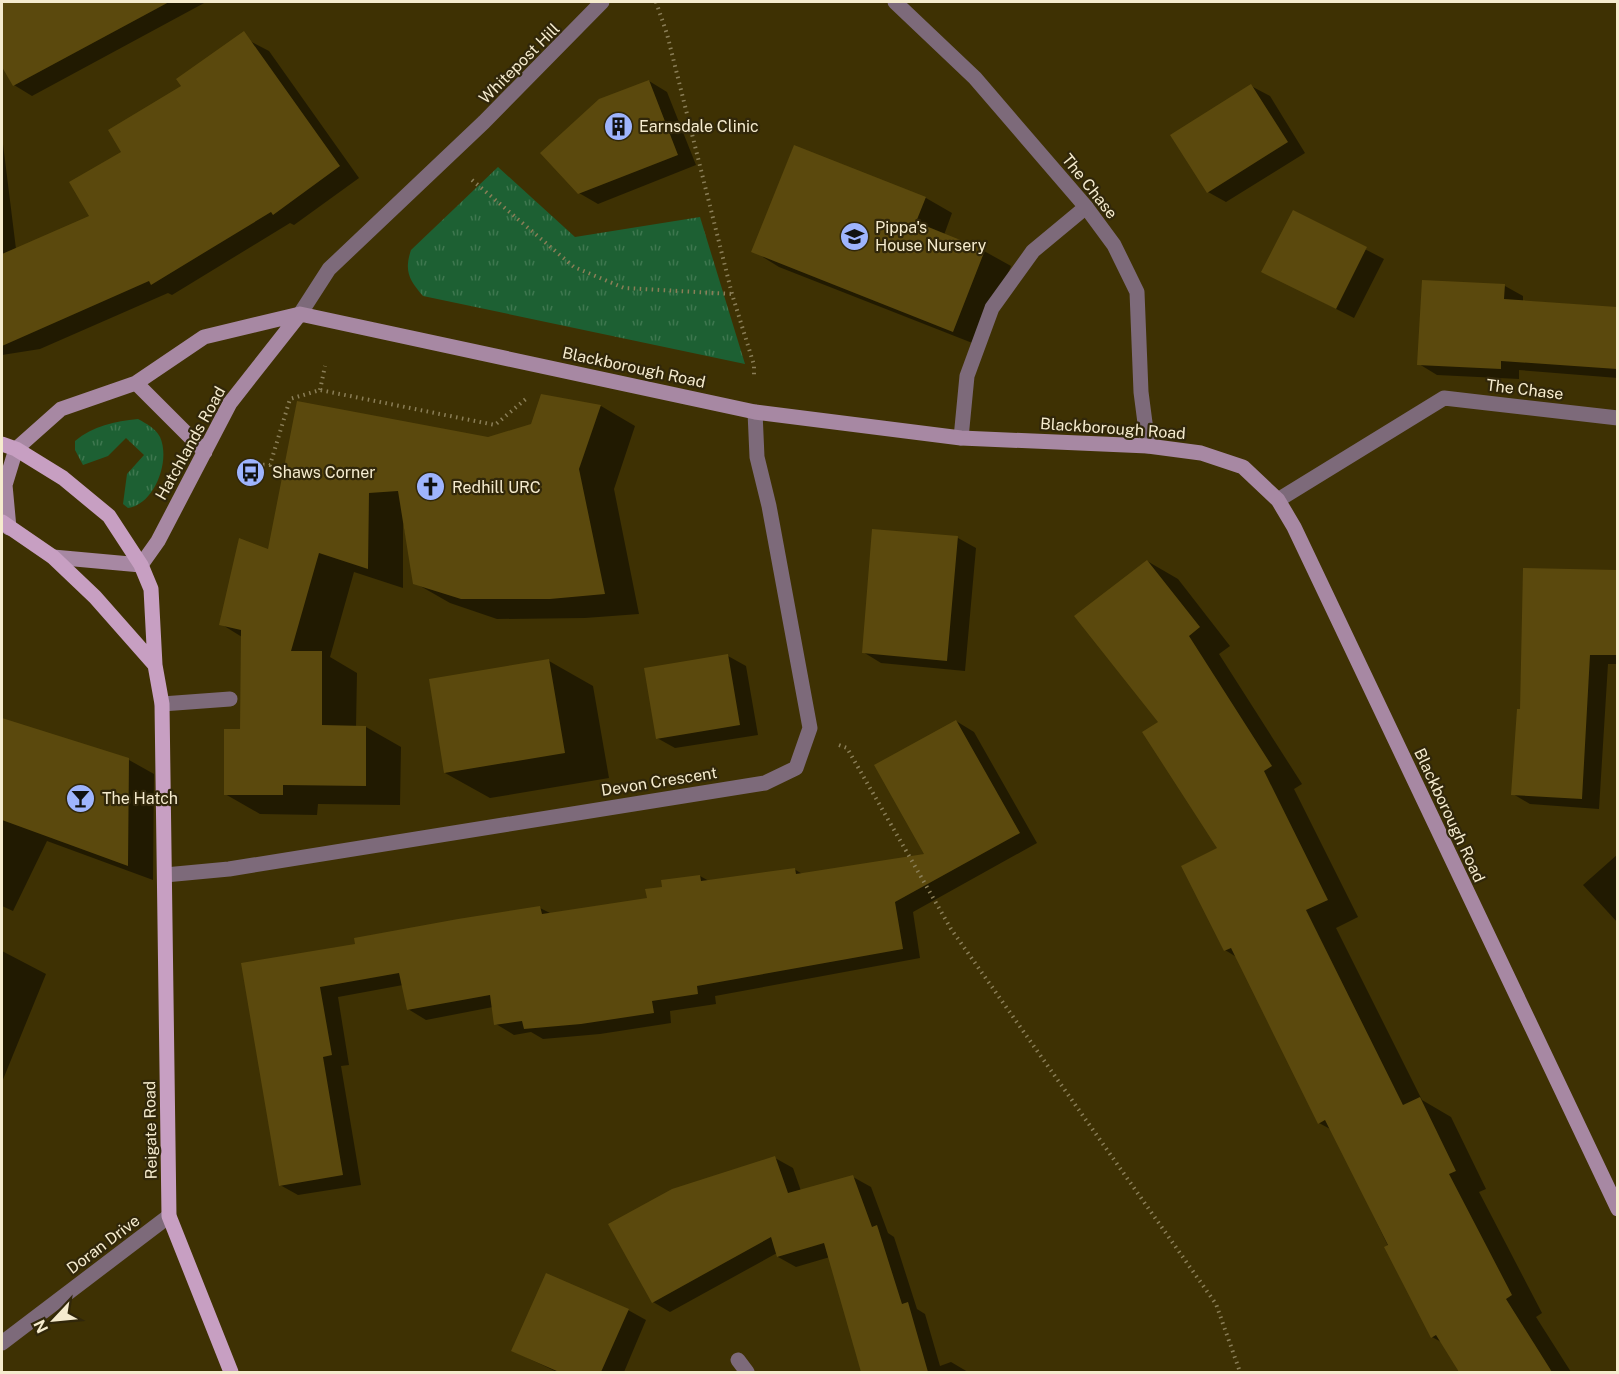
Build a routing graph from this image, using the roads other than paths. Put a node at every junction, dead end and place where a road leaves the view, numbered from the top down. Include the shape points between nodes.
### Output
1 (602, 2) edge
2 (895, 2) edge
3 (484, 122) joint
4 (1086, 207) junction
5 (300, 314) junction
6 (136, 383) junction
7 (755, 412) junction
8 (1617, 418) edge
9 (961, 438) junction
10 (1148, 446) junction
11 (9, 447) edge
12 (205, 452) junction
13 (1278, 500) junction
14 (5, 525) edge
15 (54, 556) junction
16 (141, 566) junction
17 (155, 665) junction
18 (230, 699) dead end
19 (162, 704) junction
20 (165, 875) junction
21 (1617, 1209) edge
22 (169, 1216) junction
23 (2, 1343) edge
24 (231, 1372) edge

1 - 3 street, Whitepost Hill
2 - 4 street, The Chase via 975,78
3 - 5 street, Hatchlands Road via 329,269
4 - 9 street via 1034,251 992,308 967,376
4 - 10 street, The Chase via 1114,244 1137,292 1141,392
5 - 6 main road via 204,337
5 - 7 main road, Blackborough Road
5 - 12 main road, Hatchlands Road via 230,403
6 - 11 main road via 61,409
6 - 12 main road
7 - 9 main road, Blackborough Road
7 - 20 street, Devon Crescent via 757,457 810,728 796,768 765,783 229,869
8 - 13 street, The Chase via 1444,398
9 - 10 main road, Blackborough Road
10 - 13 main road, Blackborough Road via 1201,453 1243,467
11 - 14 main road
11 - 16 main road via 63,478 110,516
12 - 16 main road, Hatchlands Road
13 - 21 main road, Blackborough Road
14 - 15 main road
15 - 16 main road
15 - 17 main road
16 - 17 main road via 152,589
17 - 19 main road
18 - 19 street
19 - 20 main road
20 - 22 main road, Reigate Road
22 - 23 street, Doran Drive
22 - 24 main road, Reigate Road

